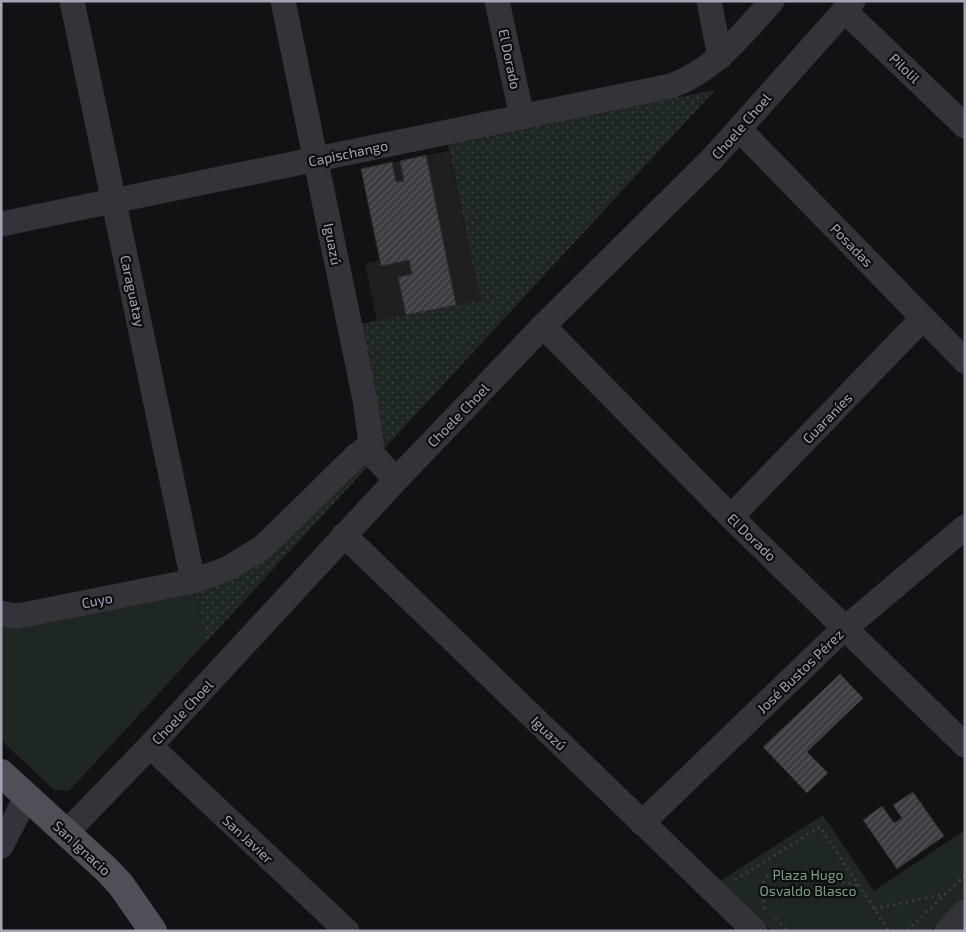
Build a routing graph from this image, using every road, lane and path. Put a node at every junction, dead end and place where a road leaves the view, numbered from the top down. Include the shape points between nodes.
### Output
1 (72, 1) edge
2 (283, 1) edge
3 (497, 1) edge
4 (708, 1) edge
5 (772, 1) edge
6 (848, 6) edge
7 (720, 57) junction
8 (522, 117) junction
9 (965, 126) edge
10 (739, 129) junction
11 (316, 160) junction
12 (114, 201) junction
13 (1, 224) edge
14 (923, 318) junction
15 (543, 326) junction
16 (965, 361) edge
17 (371, 445) junction
18 (396, 480) junction
19 (731, 517) junction
20 (965, 527) edge
21 (344, 535) junction
22 (193, 581) junction
23 (1, 613) edge
24 (845, 628) junction
25 (965, 745) edge
26 (150, 746) junction
27 (1, 773) edge
28 (27, 796) junction
29 (642, 823) junction
30 (66, 833) junction
31 (1, 846) edge
32 (965, 875) edge
33 (734, 881) dead end
34 (859, 886) junction
35 (945, 894) junction
36 (874, 909) junction
37 (965, 912) edge
38 (760, 920) edge
39 (153, 931) edge
40 (347, 931) edge
41 (889, 931) edge
42 (907, 931) edge
43 (947, 931) edge

1 - 12 street, Caraguatay
2 - 11 street, Iguazú
3 - 8 street, El Dorado
4 - 7 street
5 - 7 street
6 - 9 street, Pilolil
6 - 10 street, Choele Choel
7 - 8 street, Capischango via 693,77 660,89
8 - 11 street, Capischango
10 - 14 street, Posadas
10 - 15 street, Choele Choel
11 - 12 street, Capischango
11 - 17 street, Iguazú via 365,400
12 - 13 street, Capischango
12 - 22 street, Caraguatay
14 - 16 street, Posadas
14 - 19 street, Guaraníes
15 - 18 street, Choele Choel
15 - 19 street, El Dorado
17 - 18 street, Iguazú via 374,456
17 - 22 street via 362,450 263,547 227,569
18 - 21 street, Choele Choel
19 - 24 street, El Dorado
20 - 24 street, José Bustos Pérez
21 - 26 street, Choele Choel
21 - 29 street, Iguazú
22 - 23 street, Cuyo via 23,615
24 - 25 street, El Dorado
24 - 29 street, José Bustos Pérez
26 - 30 street, Choele Choel
26 - 40 street, San Javier
27 - 28 main road, San Ignacio
28 - 30 main road, San Ignacio
28 - 31 street
29 - 38 street, Iguazú
30 - 39 main road, San Ignacio via 121,885
32 - 35 path
33 - 34 path via 820,827
34 - 36 path
34 - 38 path via 774,873 766,877 763,885
35 - 36 path
35 - 42 path
36 - 41 path
37 - 43 street

